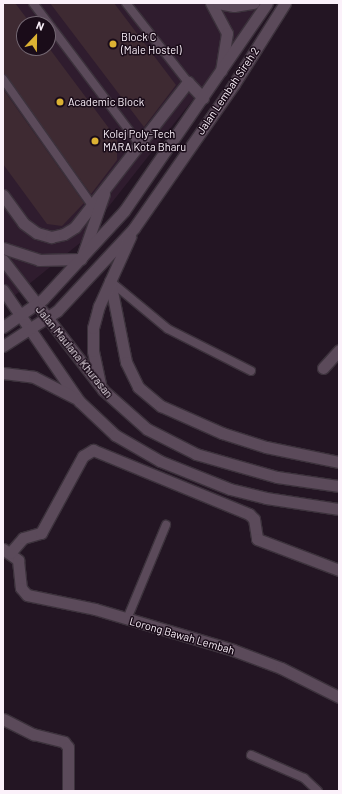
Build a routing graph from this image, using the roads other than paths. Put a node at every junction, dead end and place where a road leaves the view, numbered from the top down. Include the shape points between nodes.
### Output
1 (33, 3) edge
2 (126, 3) edge
3 (211, 3) edge
4 (218, 3) edge
5 (254, 3) edge
6 (267, 3) edge
7 (285, 3) edge
8 (221, 71) junction
9 (3, 79) edge
10 (188, 82) junction
11 (202, 98) junction
12 (140, 145) junction
13 (108, 185) junction
14 (3, 195) edge
15 (92, 204) junction
16 (134, 228) junction
17 (3, 248) edge
18 (81, 259) junction
19 (3, 260) edge
20 (110, 281) junction
21 (3, 290) edge
22 (36, 304) junction
23 (21, 315) junction
24 (46, 319) junction
25 (3, 327) edge
26 (31, 329) junction
27 (3, 346) edge
28 (339, 350) edge
29 (323, 368) dead end
30 (251, 371) dead end
31 (3, 373) edge
32 (103, 390) junction
33 (79, 400) junction
34 (339, 462) edge
35 (339, 486) edge
36 (339, 509) edge
37 (166, 525) dead end
38 (7, 551) edge
39 (339, 570) edge
40 (127, 620) junction
41 (339, 697) edge
42 (3, 719) edge
43 (251, 755) dead end
44 (68, 791) edge
45 (318, 791) edge

1 - 12 lane
2 - 10 lane
3 - 8 street via 227,34
4 - 5 street via 234,6
6 - 8 street
7 - 16 street, Jalan Lembah Sireh 2 via 170,178
8 - 11 street
9 - 15 lane
10 - 11 street
10 - 12 street
11 - 18 street via 124,211
12 - 13 street
13 - 15 street
13 - 18 street
14 - 15 street via 23,223 37,233 51,237 64,234 75,227
16 - 20 street
16 - 24 street via 57,311
17 - 18 street via 39,260
18 - 22 street
19 - 22 street, Jalan Maulana Khurasan
20 - 30 lane via 168,329
20 - 32 street via 93,328 93,351
20 - 34 street via 126,362 138,387 161,406 188,421 266,447
21 - 23 street, Jalan Maulana Khurasan
22 - 23 street
22 - 24 street, Jalan Maulana Khurasan
23 - 25 street
23 - 26 street, Jalan Maulana Khurasan
24 - 26 street
24 - 32 street, Jalan Maulana Khurasan
26 - 27 street
26 - 33 street, Jalan Maulana Khurasan
28 - 29 street
31 - 33 street via 34,377
32 - 35 street, Jalan Maulana Khurasan via 147,429 196,454 277,477
33 - 36 street, Jalan Maulana Khurasan via 115,435 184,472 246,494
37 - 40 lane
38 - 39 street via 23,538 41,534 83,456 93,450 248,514 254,520 257,539
38 - 40 street, Lorong Bawah Lembah via 18,560 21,588 27,594
40 - 41 street, Lorong Bawah Lembah via 233,650 281,668
42 - 44 street via 33,734 64,742 68,747
43 - 45 lane via 304,778

